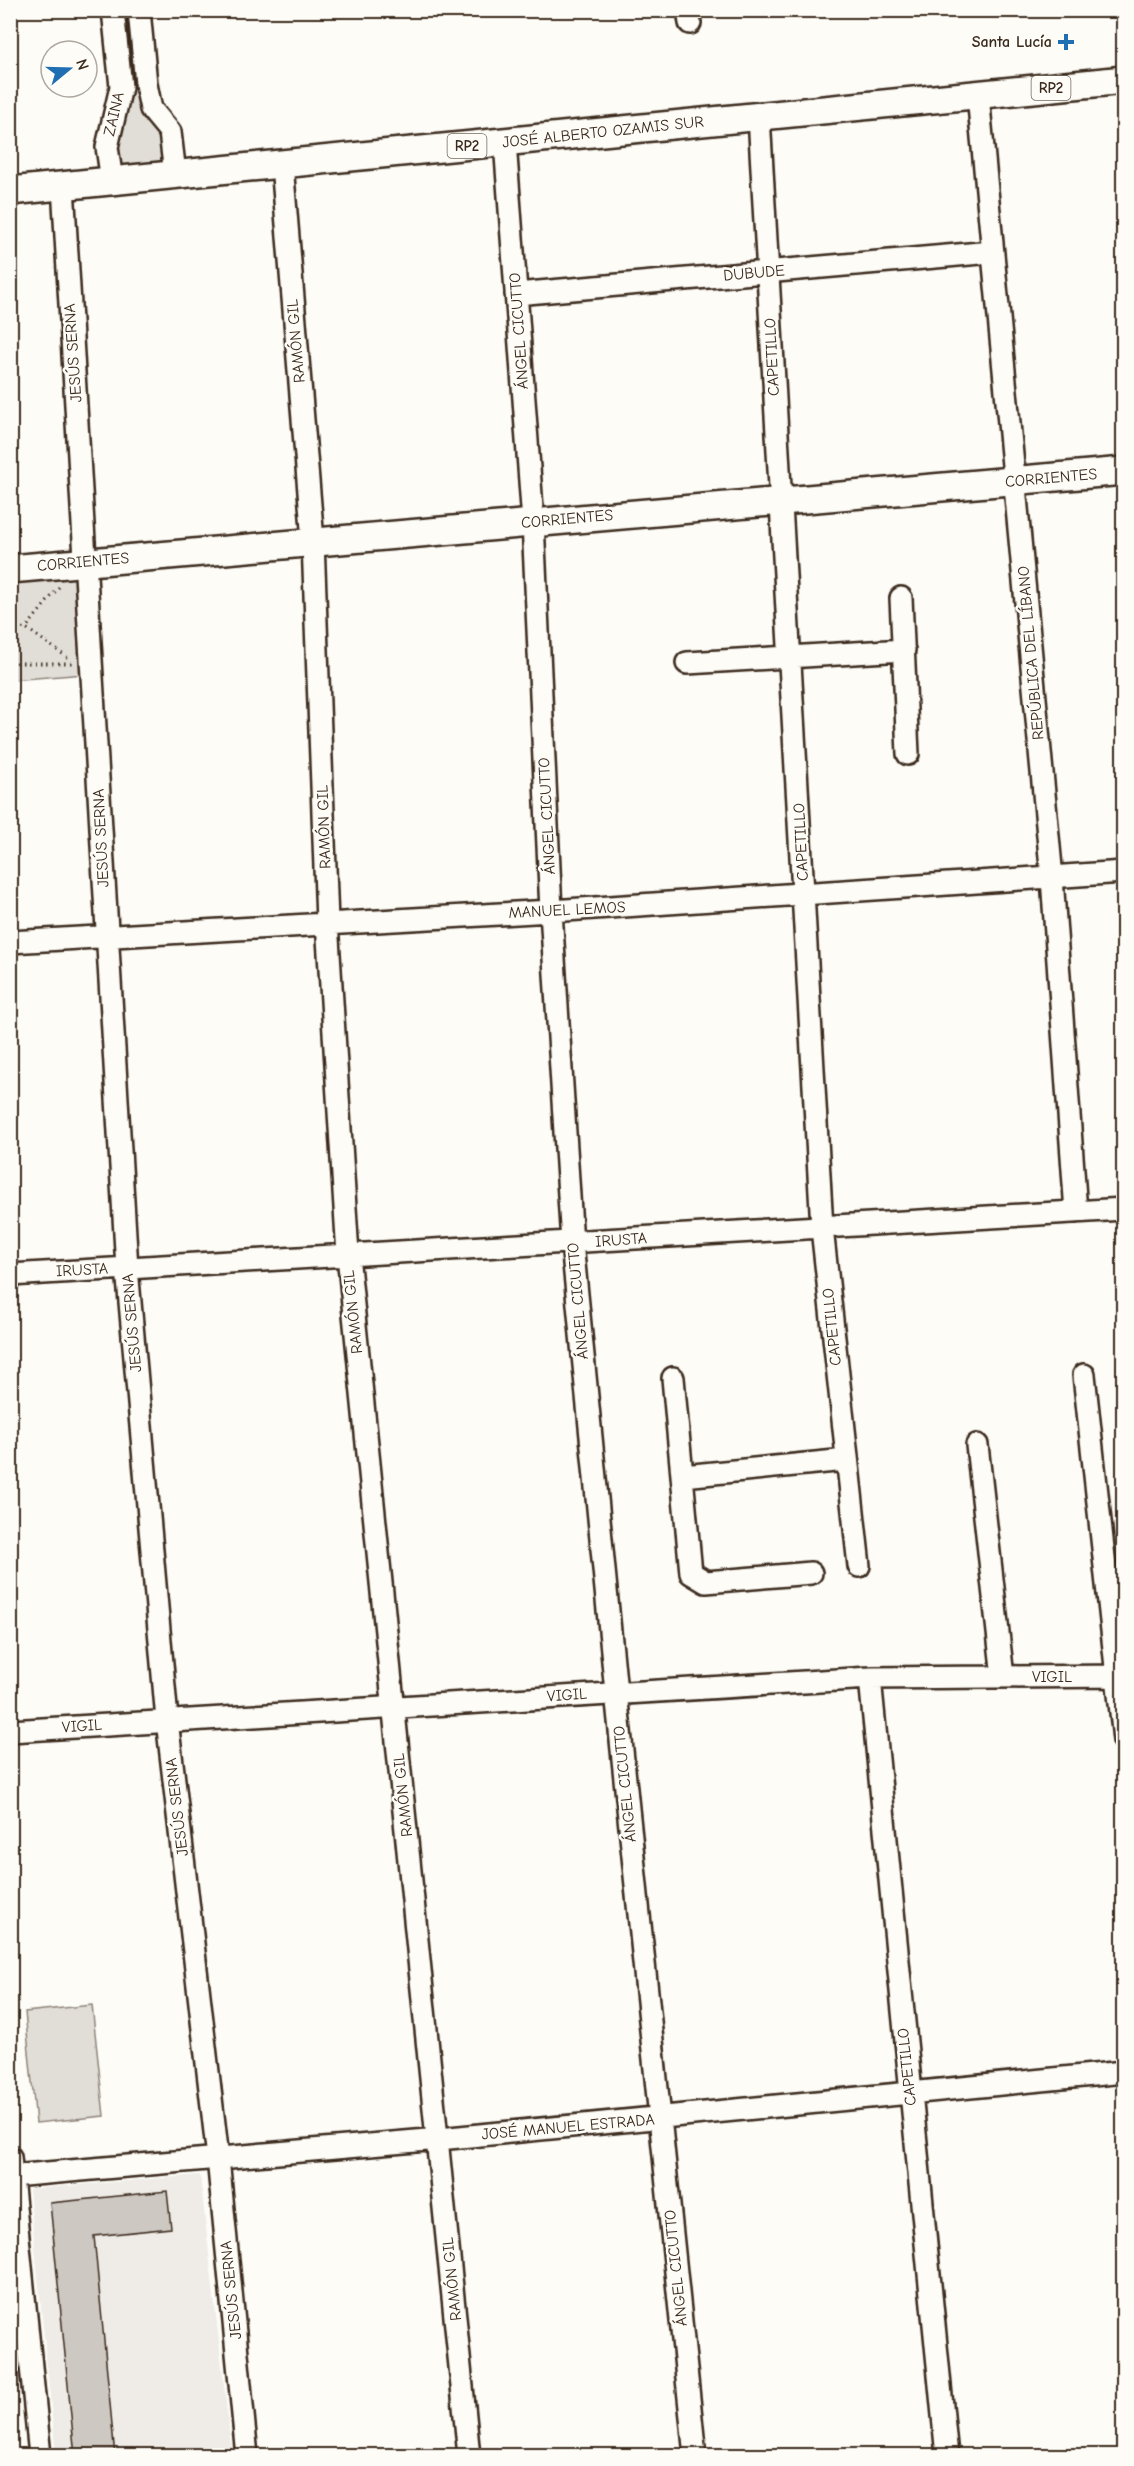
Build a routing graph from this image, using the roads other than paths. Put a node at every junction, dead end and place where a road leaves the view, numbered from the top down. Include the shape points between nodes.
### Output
1 (113, 10) edge
2 (139, 10) edge
3 (1124, 80) edge
4 (978, 95) junction
5 (759, 116) junction
6 (505, 142) junction
7 (282, 164) junction
8 (175, 174) junction
9 (112, 181) junction
10 (63, 186) junction
11 (10, 191) edge
12 (992, 252) junction
13 (767, 272) junction
14 (516, 294) junction
15 (1124, 471) edge
16 (1015, 482) junction
17 (781, 502) junction
18 (533, 522) junction
19 (313, 541) junction
20 (78, 563) junction
21 (10, 569) edge
22 (901, 598) dead end
23 (904, 651) junction
24 (791, 658) junction
25 (687, 663) dead end
26 (908, 754) dead end
27 (1124, 872) edge
28 (1052, 878) junction
29 (804, 894) junction
30 (551, 911) junction
31 (327, 922) junction
32 (106, 937) junction
33 (10, 942) edge
34 (1124, 1209) edge
35 (1076, 1212) junction
36 (822, 1228) junction
37 (572, 1243) junction
38 (348, 1255) junction
39 (127, 1268) junction
40 (10, 1275) edge
41 (1084, 1375) dead end
42 (673, 1377) dead end
43 (977, 1445) dead end
44 (846, 1460) junction
45 (682, 1476) junction
46 (859, 1566) dead end
47 (811, 1573) dead end
48 (1003, 1677) junction
49 (1120, 1677) edge
50 (870, 1678) junction
51 (616, 1692) junction
52 (393, 1706) junction
53 (167, 1720) junction
54 (10, 1731) edge
55 (1124, 1740) edge
56 (1124, 2072) edge
57 (910, 2093) junction
58 (660, 2118) junction
59 (438, 2139) junction
60 (218, 2158) junction
61 (11, 2167) edge
62 (40, 2456) edge
63 (247, 2456) edge
64 (469, 2456) edge
65 (695, 2456) edge
66 (947, 2456) edge

1 - 9 street, ZAINA via 121,87 107,147
2 - 8 street, ZAINA via 151,108 170,132
3 - 4 main road, JOSÉ ALBERTO OZAMIS SUR / RP2
4 - 5 main road, JOSÉ ALBERTO OZAMIS SUR / RP2
4 - 12 street, REPÚBLICA DEL LÍBANO
5 - 6 main road, JOSÉ ALBERTO OZAMIS SUR / RP2
5 - 13 street, CAPETILLO
6 - 7 main road, JOSÉ ALBERTO OZAMIS SUR / RP2
6 - 14 street, ÁNGEL CICUTTO
7 - 8 main road, JOSÉ ALBERTO OZAMIS SUR / RP2
7 - 19 street, RAMÓN GIL
8 - 9 main road, JOSÉ ALBERTO OZAMIS SUR / RP2
9 - 10 main road, JOSÉ ALBERTO OZAMIS SUR / RP2
10 - 11 main road, JOSÉ ALBERTO OZAMIS SUR / RP2
10 - 20 street, JESÚS SERNA
12 - 13 street, DUBUDE
12 - 16 street, REPÚBLICA DEL LÍBANO
13 - 14 street, DUBUDE
13 - 17 street, CAPETILLO
14 - 18 street, ÁNGEL CICUTTO
15 - 16 main road, CORRIENTES
16 - 17 main road, CORRIENTES
16 - 28 street, REPÚBLICA DEL LÍBANO
17 - 18 main road, CORRIENTES
17 - 24 street, CAPETILLO
18 - 19 main road, CORRIENTES
18 - 30 street, ÁNGEL CICUTTO
19 - 20 main road, CORRIENTES
19 - 31 street, RAMÓN GIL
20 - 21 main road, CORRIENTES
20 - 32 street, JESÚS SERNA
22 - 23 street
23 - 24 street
23 - 26 street
24 - 25 street
24 - 29 street, CAPETILLO
27 - 28 street, MANUEL LEMOS
28 - 29 street, MANUEL LEMOS
28 - 35 street, REPÚBLICA DEL LÍBANO
29 - 30 street, MANUEL LEMOS
29 - 36 street, CAPETILLO
30 - 31 street, MANUEL LEMOS
30 - 37 street, ÁNGEL CICUTTO
31 - 32 street, MANUEL LEMOS
31 - 38 street, RAMÓN GIL
32 - 33 street, MANUEL LEMOS
32 - 39 street, JESÚS SERNA
34 - 35 street, IRUSTA
35 - 36 street, IRUSTA
36 - 37 street, IRUSTA
36 - 44 street, CAPETILLO
37 - 38 street, IRUSTA
37 - 51 street, ÁNGEL CICUTTO
38 - 39 street, IRUSTA
38 - 52 street, RAMÓN GIL
39 - 40 street, IRUSTA
39 - 53 street, JESÚS SERNA
41 - 49 street
42 - 45 street
43 - 48 street
44 - 45 street
44 - 46 street, CAPETILLO
45 - 47 street via 691,1573 706,1582
48 - 49 street, VIGIL
48 - 50 street, VIGIL
49 - 55 street
50 - 51 street, VIGIL
50 - 57 street, CAPETILLO
51 - 52 street, VIGIL
51 - 58 street, ÁNGEL CICUTTO
52 - 53 street, VIGIL
52 - 59 street, RAMÓN GIL
53 - 54 street, VIGIL
53 - 60 street, JESÚS SERNA
56 - 57 street, JOSÉ MANUEL ESTRADA
57 - 58 street, JOSÉ MANUEL ESTRADA
57 - 66 street, CAPETILLO
58 - 59 street, JOSÉ MANUEL ESTRADA
58 - 65 street, ÁNGEL CICUTTO
59 - 60 street, JOSÉ MANUEL ESTRADA
59 - 64 street, RAMÓN GIL
60 - 61 street, JOSÉ MANUEL ESTRADA
60 - 63 street, JESÚS SERNA
61 - 62 street

